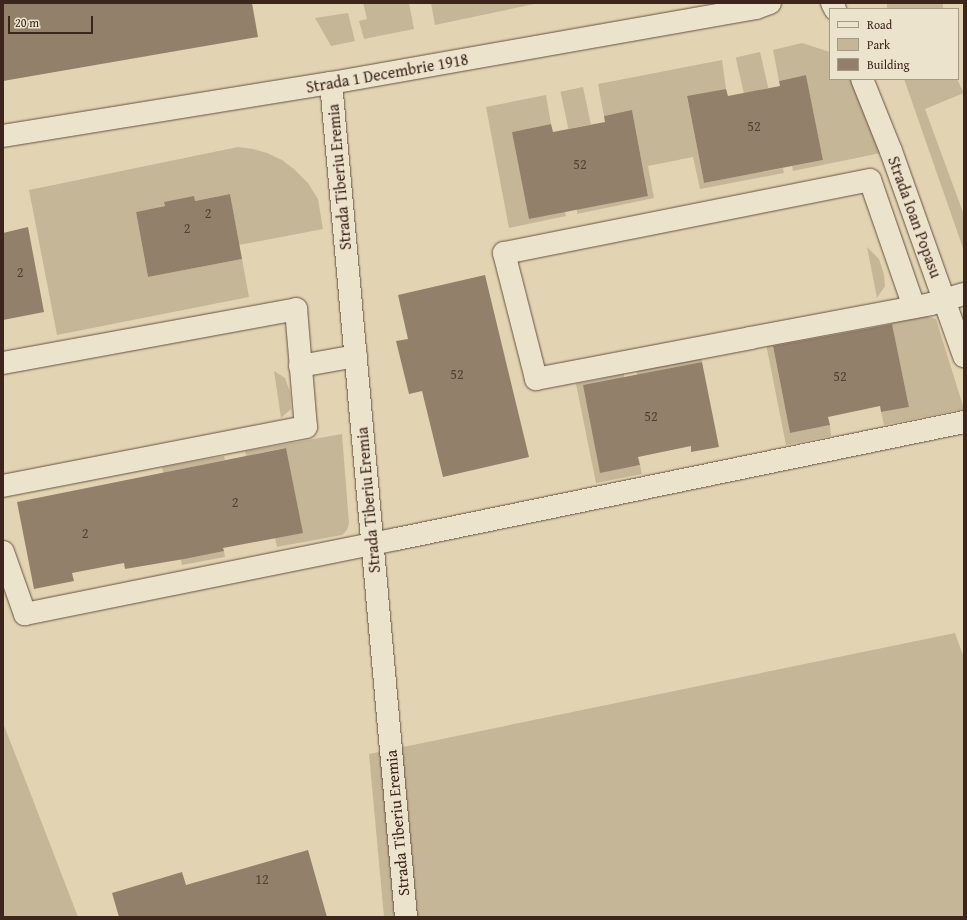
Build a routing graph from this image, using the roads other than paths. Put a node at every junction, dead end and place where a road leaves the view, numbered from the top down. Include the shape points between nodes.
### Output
1 (770, 3) edge
2 (862, 80) edge
3 (331, 83) junction
4 (3, 136) edge
5 (955, 297) edge
6 (914, 307) junction
7 (356, 356) junction
8 (964, 356) edge
9 (3, 363) edge
10 (300, 366) junction
11 (964, 422) edge
12 (3, 486) edge
13 (372, 544) junction
14 (3, 552) edge
15 (406, 917) edge

1 - 3 street, Strada 1 Decembrie 1918 via 756,8
2 - 5 street, Strada Ioan Popasu
3 - 4 street, Strada 1 Decembrie 1918
3 - 7 street, Strada Tiberiu Eremia
5 - 6 street
5 - 8 street, Strada Ioan Popasu
6 - 6 street via 536,379 504,253 870,180
7 - 10 street
7 - 13 street, Strada Tiberiu Eremia
9 - 10 street via 296,309
10 - 12 street via 306,427
11 - 13 street
13 - 14 street via 25,614
13 - 15 street, Strada Tiberiu Eremia

